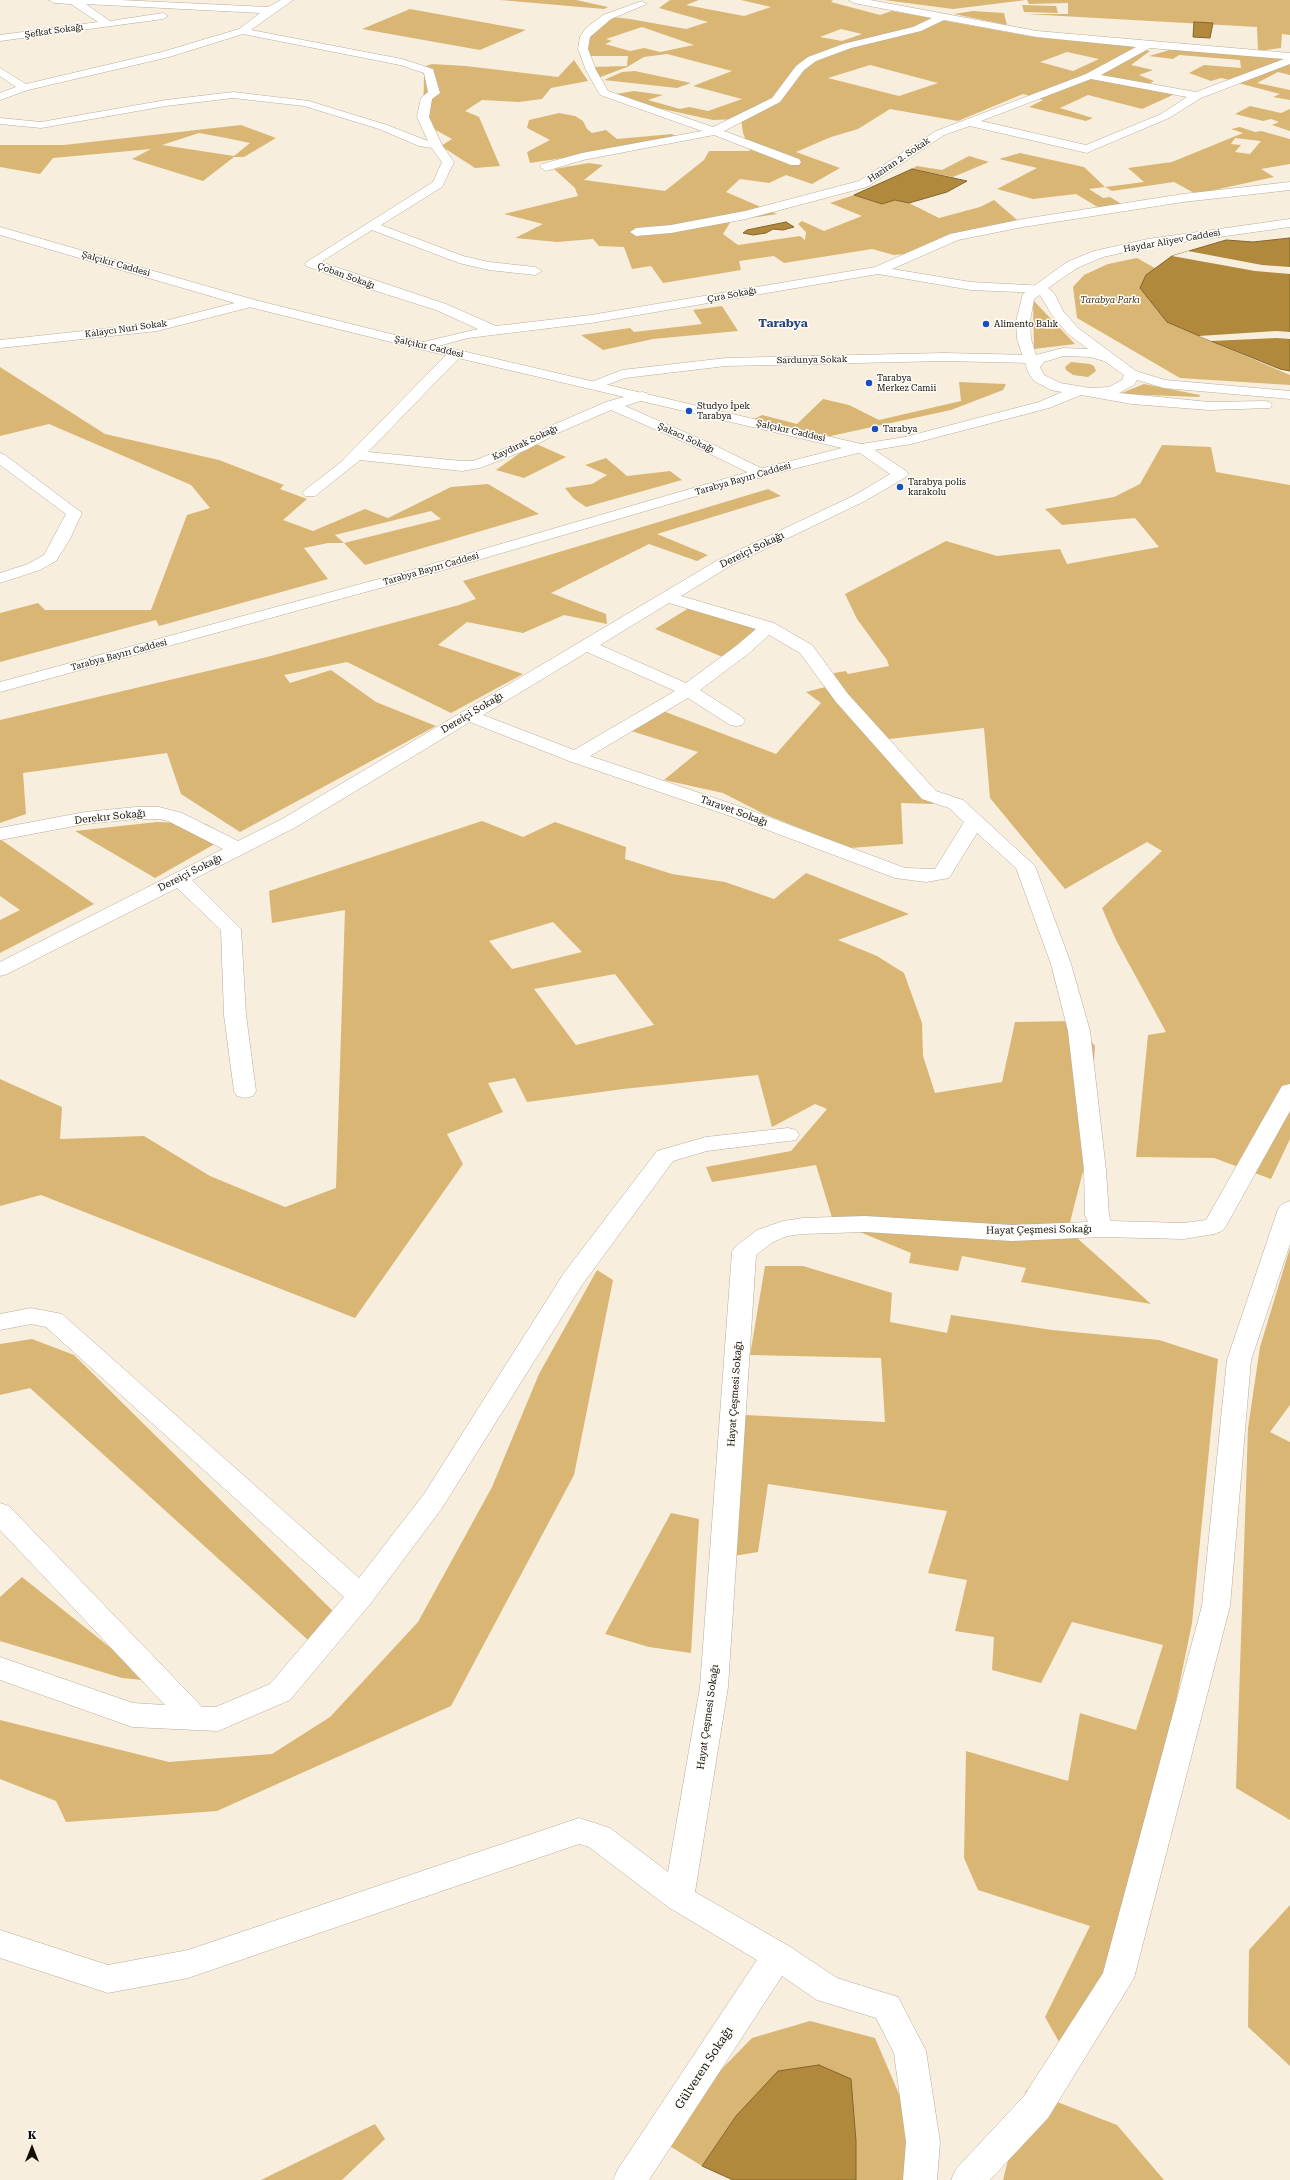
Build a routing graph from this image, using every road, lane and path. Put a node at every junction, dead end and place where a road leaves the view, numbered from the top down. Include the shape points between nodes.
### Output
1 (54, 0) edge
2 (288, 0) edge
3 (854, 0) edge
4 (75, 2) junction
5 (642, 4) dead end
6 (214, 8) junction
7 (270, 10) junction
8 (944, 16) junction
9 (108, 24) junction
10 (243, 31) junction
11 (0, 38) edge
12 (1148, 46) junction
13 (1290, 56) edge
14 (1290, 60) edge
15 (0, 71) edge
16 (1090, 76) junction
17 (24, 88) junction
18 (1197, 96) junction
19 (0, 97) edge
20 (0, 121) edge
21 (970, 122) junction
22 (714, 132) junction
23 (436, 145) junction
24 (795, 162) dead end
25 (546, 167) dead end
26 (1290, 186) edge
27 (1290, 223) edge
28 (373, 226) junction
29 (0, 231) edge
30 (636, 232) dead end
31 (878, 270) junction
32 (535, 271) dead end
33 (1041, 289) junction
34 (250, 304) junction
35 (495, 331) junction
36 (0, 344) edge
37 (424, 346) junction
38 (456, 354) junction
39 (1106, 357) junction
40 (1035, 368) junction
41 (1131, 374) junction
42 (596, 386) junction
43 (1033, 392) dead end
44 (1084, 392) junction
45 (1290, 395) edge
46 (642, 396) junction
47 (1014, 398) dead end
48 (1290, 403) edge
49 (611, 406) junction
50 (862, 448) junction
51 (356, 455) junction
52 (0, 458) edge
53 (760, 473) junction
54 (310, 493) dead end
55 (0, 578) edge
56 (666, 597) junction
57 (768, 627) junction
58 (586, 644) junction
59 (0, 687) edge
60 (688, 690) junction
61 (467, 715) junction
62 (736, 721) dead end
63 (575, 756) junction
64 (975, 820) junction
65 (0, 834) edge
66 (238, 849) junction
67 (179, 879) junction
68 (0, 970) edge
69 (245, 1091) dead end
70 (1290, 1091) edge
71 (788, 1135) dead end
72 (1290, 1209) edge
73 (1102, 1229) junction
74 (0, 1322) edge
75 (0, 1513) edge
76 (361, 1596) junction
77 (0, 1668) edge
78 (195, 1718) junction
79 (679, 1898) junction
80 (0, 1944) edge
81 (778, 1956) junction
82 (630, 2180) edge
83 (920, 2180) edge
84 (968, 2180) edge

1 - 4 street
2 - 7 street
3 - 8 street
4 - 6 street
4 - 9 street
5 - 22 street via 600,21 585,37 584,55 604,93
6 - 7 street
6 - 9 street, Şefkat Sokağı
7 - 10 street
8 - 12 street via 1037,34
8 - 22 street via 917,29 847,46 812,59 800,68 776,100
9 - 11 street, Şefkat Sokağı
10 - 17 street via 165,55
10 - 23 street via 395,61 429,71 434,93 427,98 423,117
12 - 13 street
12 - 16 street, Haziran 2. Sokak
14 - 18 street
15 - 17 street
16 - 18 street
16 - 21 street, Haziran 2. Sokak
17 - 19 street
18 - 21 street via 1165,116 1087,149
20 - 23 street via 41,125 166,103 233,95 304,103 383,127 423,144
21 - 30 street, Haziran 2. Sokak via 940,133 863,184 746,215 671,229
22 - 24 street
22 - 25 street
23 - 28 street, Çoban Sokağı via 448,162 438,184
26 - 31 street via 1191,197 1023,223 954,237
27 - 33 street, Haydar Aliyev Caddesi via 1148,243 1099,254 1057,274
28 - 32 street via 459,259 489,266
28 - 35 street, Çoban Sokağı via 311,262 365,284 441,307
29 - 34 street, Şalçıkır Caddesi
31 - 33 street, Çıra Sokağı via 971,286
31 - 35 street, Çıra Sokağı via 668,307
33 - 39 street via 1054,302 1062,319
33 - 40 street, Haydar Aliyev Caddesi via 1028,297 1025,307 1024,339
34 - 36 street, Kalaycı Nuri Sokak via 157,327
34 - 37 street, Şalçıkır Caddesi
35 - 37 street, Çıra Sokağı via 467,334
37 - 38 street, Şalçıkır Caddesi
38 - 42 street, Şalçıkır Caddesi
38 - 51 street
39 - 40 street via 1090,353 1063,352 1038,359
39 - 41 street
40 - 42 street, Sardunya Sokak via 944,357 726,362 622,374
40 - 43 street via 1043,384
40 - 44 street via 1056,387
41 - 44 street via 1129,382 1122,387 1111,391
41 - 45 street via 1164,384
42 - 46 street, Şalçıkır Caddesi
44 - 48 street via 1132,400 1210,406
44 - 50 street, Tarabya Bayırı Caddesi via 906,441
46 - 49 street, Kaydırak Sokağı
46 - 50 street, Şalçıkır Caddesi
47 - 50 street, Tarabya Bayırı Caddesi via 896,433
49 - 51 street, Kaydırak Sokağı via 475,465 462,466
49 - 53 street, Şakacı Sokağı
50 - 53 street, Tarabya Bayırı Caddesi
50 - 56 street, Dereiçi Sokağı via 901,474 860,498 724,563
51 - 54 street
52 - 55 street via 74,513 50,558 34,567
53 - 59 street, Tarabya Bayırı Caddesi via 399,578
56 - 57 street
56 - 58 street, Dereiçi Sokağı
57 - 60 street
57 - 64 street via 806,649 842,698 930,795 956,804
58 - 60 street
58 - 61 street, Dereiçi Sokağı
60 - 62 street
60 - 63 street
61 - 63 street, Taravet Sokağı
61 - 66 street, Dereiçi Sokağı via 289,822
63 - 64 street, Taravet Sokağı via 740,813 902,874 942,874
64 - 73 street via 1025,866 1061,964 1079,1031 1095,1170 1097,1215
65 - 66 street, Derekır Sokağı via 85,818 159,813 174,817
66 - 67 street, Dereiçi Sokağı
67 - 68 street, Dereiçi Sokağı
67 - 69 street via 231,929 235,1015
70 - 73 street, Hayat Çeşmesi Sokağı via 1214,1226 1184,1231
71 - 76 street via 706,1144 665,1156 573,1278 433,1501
72 - 84 street via 1240,1360 1216,1606 1118,1978 1036,2107
73 - 79 street, Hayat Çeşmesi Sokağı via 1012,1233 865,1224 803,1226 765,1236 744,1252 714,1687
74 - 76 street via 31,1316 53,1320
75 - 78 street
76 - 78 street via 280,1692 218,1719
77 - 78 street via 132,1715
79 - 80 street via 599,1837 579,1831 188,1964 108,1979
79 - 81 street
81 - 82 street, Gülveren Sokağı
81 - 83 street via 828,1990 887,2007 910,2050 923,2142

